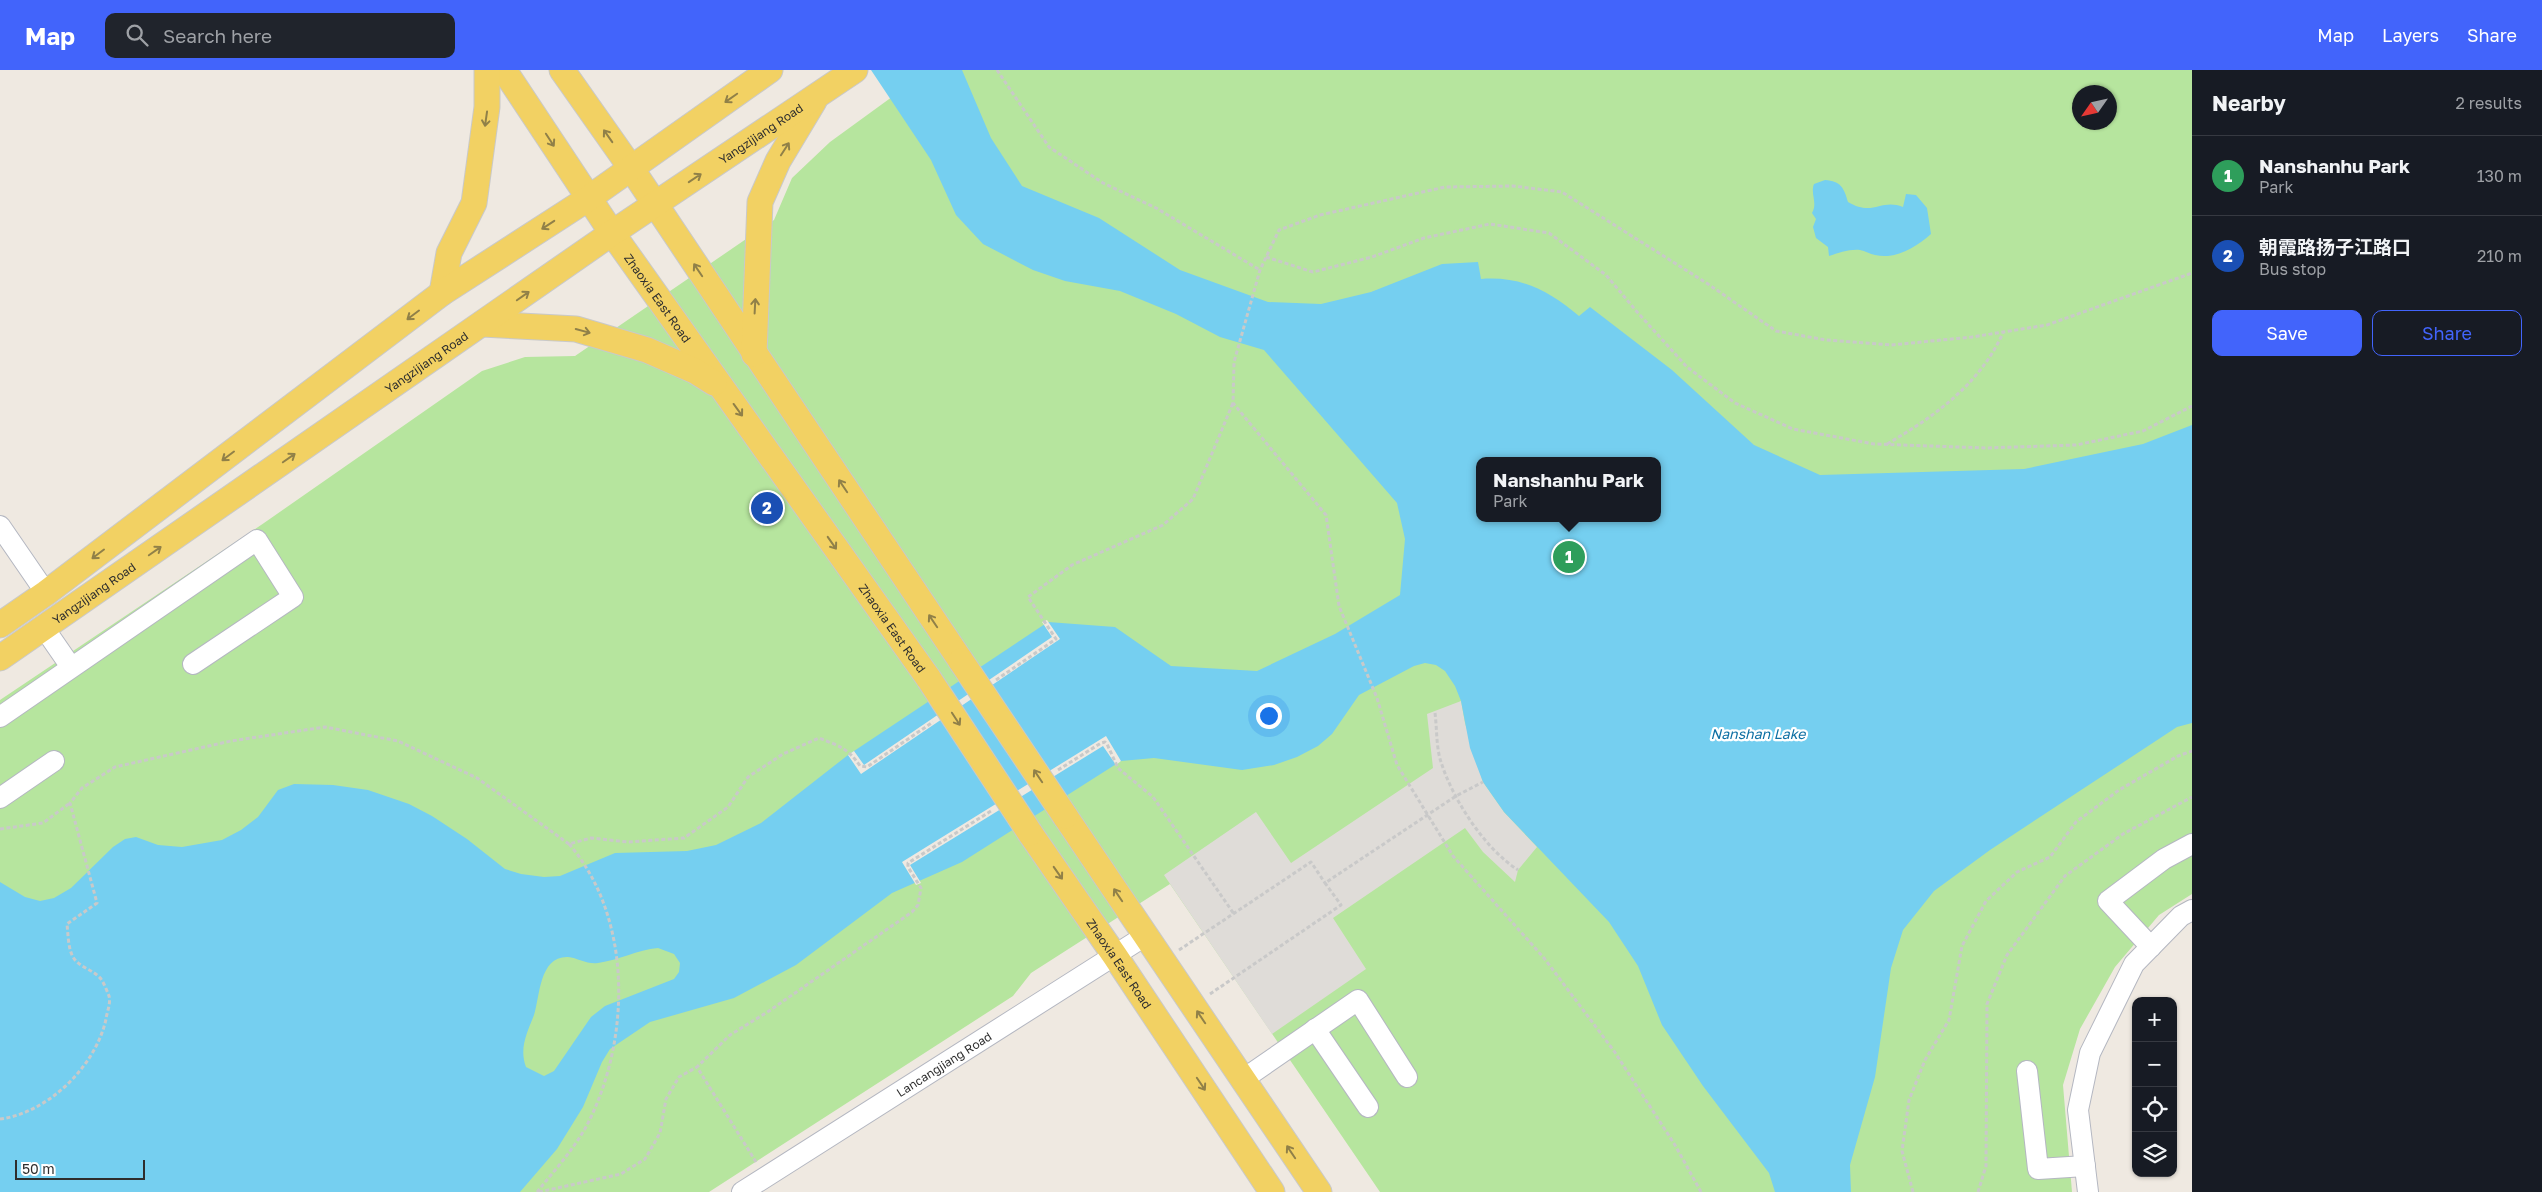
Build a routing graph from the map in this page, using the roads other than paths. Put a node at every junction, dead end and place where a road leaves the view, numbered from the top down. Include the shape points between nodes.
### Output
1 (487, 70) edge
2 (504, 70) edge
3 (562, 70) edge
4 (770, 70) edge
5 (855, 70) edge
6 (818, 95) junction
7 (630, 168) junction
8 (589, 198) junction
9 (654, 205) junction
10 (612, 233) junction
11 (442, 293) junction
12 (482, 324) junction
13 (754, 354) junction
14 (722, 389) junction
15 (0, 526) edge
16 (46, 593) junction
17 (0, 624) edge
18 (44, 628) junction
19 (0, 658) edge
20 (193, 664) dead end
21 (71, 667) junction
22 (0, 717) edge
23 (54, 761) dead end
24 (0, 798) edge
25 (2192, 844) edge
26 (2192, 910) edge
27 (1146, 936) junction
28 (2150, 947) junction
29 (1116, 956) junction
30 (1315, 1029) junction
31 (2027, 1070) dead end
32 (1407, 1077) dead end
33 (1242, 1080) junction
34 (1368, 1107) dead end
35 (2085, 1166) junction
36 (742, 1192) edge
37 (1272, 1192) edge
38 (1319, 1192) edge
39 (2088, 1192) edge

1 -> 11 main road via 487,107 474,203 449,253
2 -> 8 main road, Zhaoxia East Road
7 -> 3 main road
4 -> 7 main road
5 - 6 main road, Yangzijiang Road
9 -> 6 main road, Yangzijiang Road
13 -> 6 main road via 760,202 778,161
7 - 8 main road
7 - 9 main road
8 - 10 main road, Zhaoxia East Road
8 -> 11 main road
9 - 10 main road, Yangzijiang Road
13 -> 9 main road
12 -> 10 main road, Yangzijiang Road
10 - 14 main road, Zhaoxia East Road
11 -> 16 main road
12 -> 14 main road via 576,328 647,350 695,371
18 -> 12 main road, Yangzijiang Road
27 -> 13 main road, bridge
14 -> 29 main road, Zhaoxia East Road, bridge via 929,679
15 - 16 street
16 - 17 main road
18 - 19 main road, Yangzijiang Road
18 - 21 street
20 - 21 street via 293,596 257,540
21 - 22 street
23 - 24 street
25 - 28 street via 2164,859 2108,901
26 - 28 street via 2180,916
27 - 29 street, Lancangjiang Road
33 -> 27 main road
28 - 35 street via 2134,964 2090,1053 2078,1110
29 - 36 street, Lancangjiang Road
29 -> 37 main road, Zhaoxia East Road
30 - 32 street via 1358,1000
30 - 33 street
30 - 34 street
31 - 35 street via 2038,1169
38 -> 33 main road
35 - 39 street

